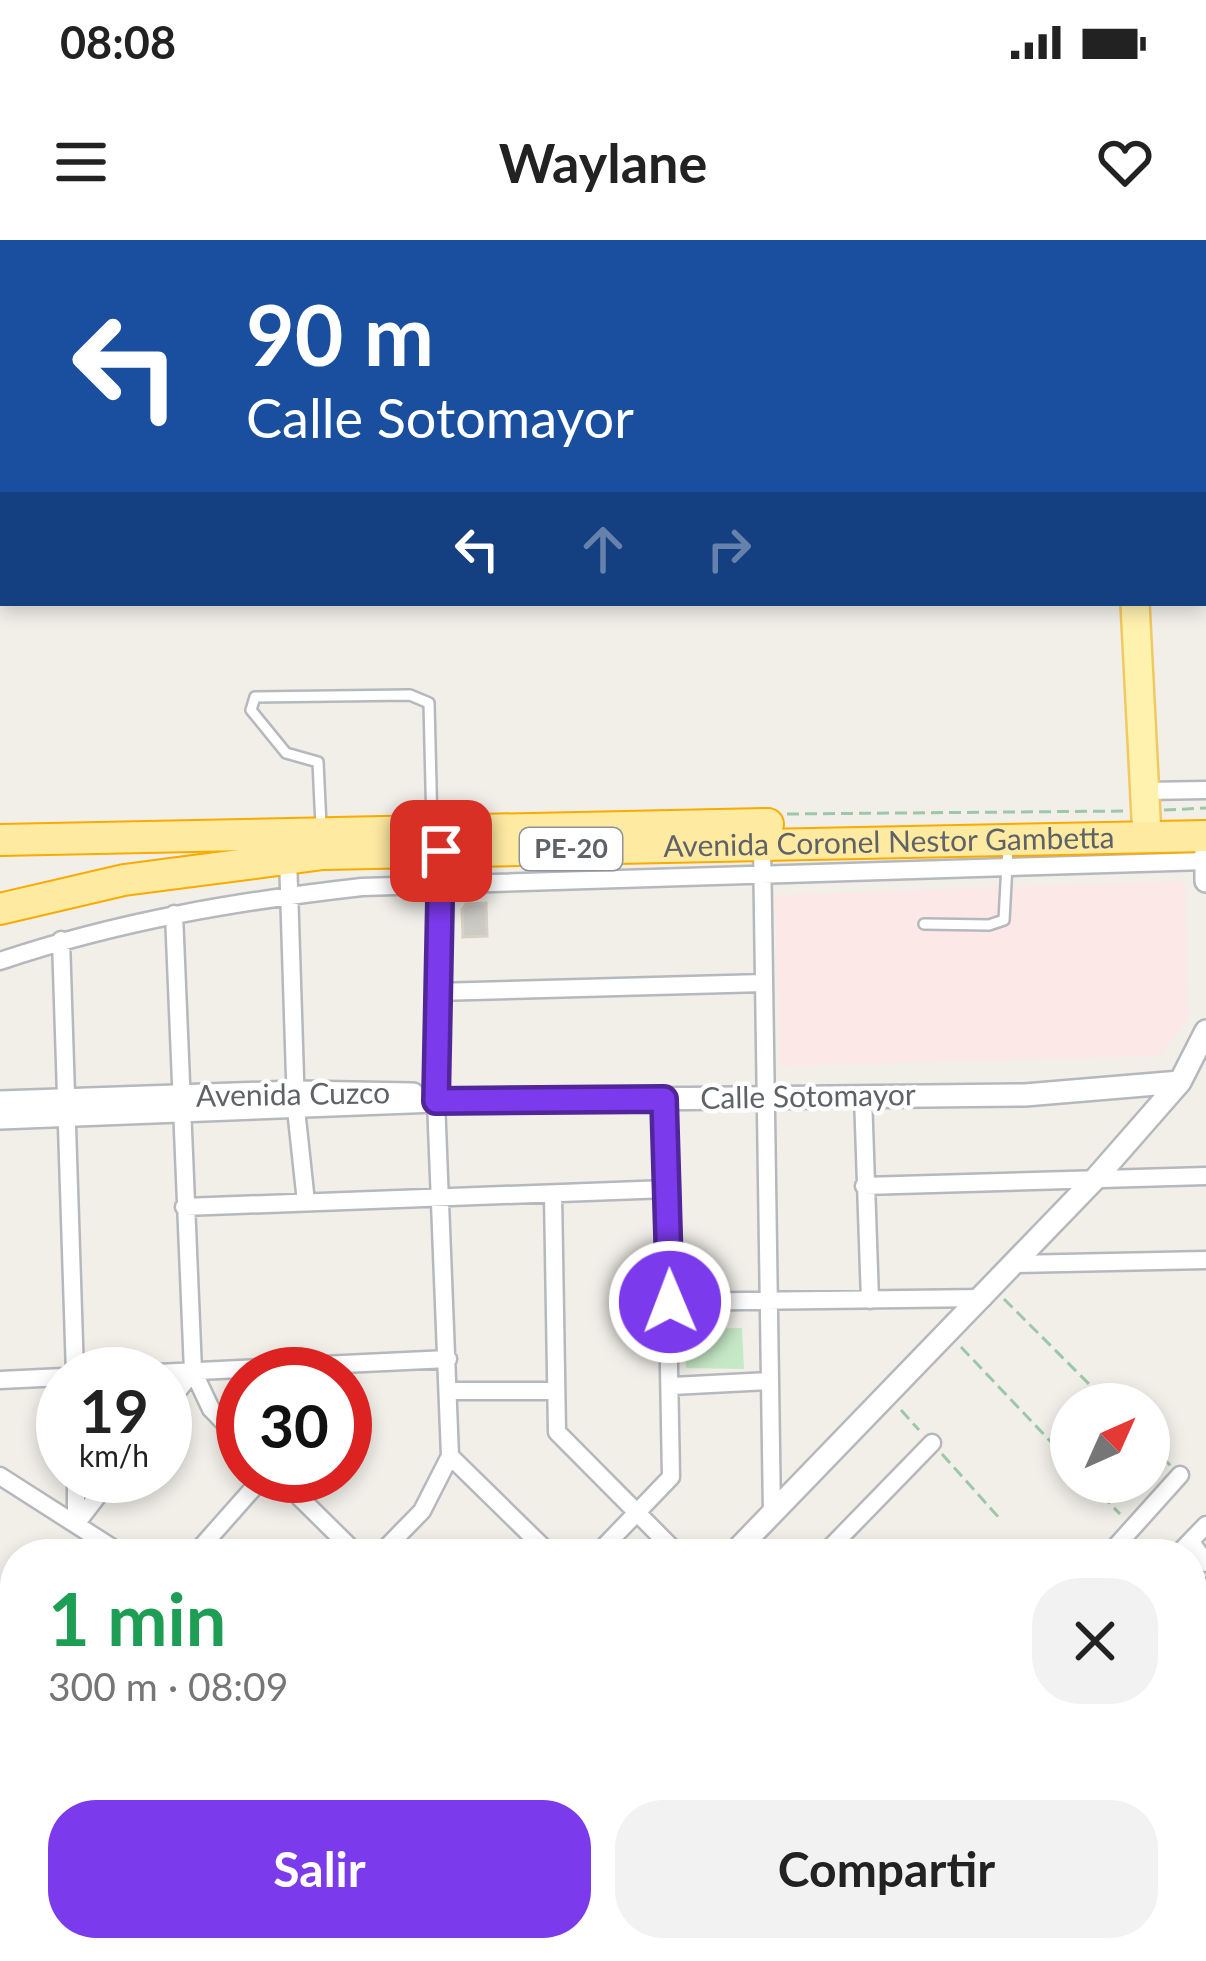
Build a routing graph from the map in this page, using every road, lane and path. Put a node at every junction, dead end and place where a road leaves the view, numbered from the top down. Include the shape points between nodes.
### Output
1 (1135, 606) edge
2 (1206, 790) edge
3 (1206, 813) edge
4 (784, 814) dead end
5 (1146, 821) junction
6 (322, 831) junction
7 (1206, 836) edge
8 (0, 840) edge
9 (436, 840) junction
10 (1008, 853) junction
11 (288, 857) junction
12 (762, 860) junction
13 (1206, 861) edge
14 (1206, 881) edge
15 (440, 884) junction
16 (287, 894) junction
17 (0, 909) edge
18 (175, 914) junction
19 (924, 924) dead end
20 (61, 940) junction
21 (0, 961) edge
22 (764, 983) junction
23 (436, 992) junction
24 (1206, 1031) edge
25 (1180, 1082) junction
26 (862, 1096) junction
27 (664, 1099) junction
28 (764, 1099) junction
29 (296, 1101) junction
30 (436, 1101) junction
31 (0, 1102) edge
32 (181, 1105) junction
33 (64, 1110) junction
34 (0, 1118) edge
35 (1206, 1177) edge
36 (1096, 1178) junction
37 (864, 1186) junction
38 (667, 1189) junction
39 (553, 1194) junction
40 (440, 1196) junction
41 (306, 1202) junction
42 (184, 1207) junction
43 (1206, 1260) edge
44 (1016, 1264) junction
45 (988, 1293) junction
46 (870, 1300) junction
47 (766, 1301) junction
48 (670, 1302) junction
49 (949, 1334) junction
50 (74, 1347) edge
51 (448, 1359) junction
52 (372, 1366) edge
53 (193, 1371) junction
54 (216, 1371) edge
55 (36, 1378) edge
56 (0, 1380) edge
57 (768, 1381) junction
58 (1086, 1383) edge
59 (672, 1386) junction
60 (448, 1390) junction
61 (554, 1391) junction
62 (888, 1397) junction
63 (216, 1414) edge
64 (1050, 1441) edge
65 (932, 1443) junction
66 (450, 1456) junction
67 (1170, 1465) edge
68 (1180, 1475) joint
69 (0, 1476) edge
70 (76, 1503) edge
71 (92, 1503) edge
72 (240, 1503) edge
73 (305, 1503) edge
74 (1109, 1503) edge
75 (637, 1513) junction
76 (772, 1514) junction
77 (1000, 1520) dead end
78 (76, 1524) junction
79 (1133, 1528) junction
80 (99, 1539) edge
81 (208, 1539) edge
82 (342, 1539) edge
83 (394, 1539) edge
84 (535, 1539) edge
85 (612, 1539) edge
86 (663, 1539) edge
87 (748, 1539) edge
88 (839, 1539) edge
89 (1122, 1539) edge

1 - 5 main road
2 - 5 street
3 - 5 highway, Avenida Coronel Nestor Gambetta / PE-20
3 - 5 path
4 - 5 path
5 - 7 highway, Avenida Coronel Nestor Gambetta / PE-20
5 - 9 highway, Avenida Coronel Nestor Gambetta / PE-20
5 - 10 highway, Avenida Coronel Nestor Gambetta / PE-20
5 - 13 street
6 - 8 highway, Avenida Coronel Nestor Gambetta / PE-20
6 - 9 highway, Avenida Coronel Nestor Gambetta / PE-20
6 - 9 lane via 318,762 286,753 251,710 255,697 410,695 429,703
7 - 13 street
9 - 11 highway, Avenida Coronel Nestor Gambetta / PE-20
9 - 12 highway, Avenida Coronel Nestor Gambetta / PE-20
9 - 15 street
10 - 12 highway, Avenida Coronel Nestor Gambetta / PE-20
10 - 19 lane via 1004,920
11 - 16 street
11 - 17 highway, Avenida Coronel Nestor Gambetta / PE-20 via 124,880
12 - 15 street
12 - 22 street
13 - 14 street
15 - 16 street
15 - 23 street
16 - 18 street
16 - 29 street
18 - 20 street
18 - 32 street
20 - 21 street
20 - 33 street
22 - 23 street
22 - 28 street
23 - 30 street
24 - 25 street
25 - 26 street, Calle Sotomayor via 1024,1095
25 - 36 street
26 - 28 street, Calle Sotomayor
26 - 37 street
27 - 28 street, Calle Sotomayor
27 - 30 street, Calle Sotomayor
27 - 38 street
28 - 47 street
29 - 30 street, Avenida Cuzco via 394,1092
29 - 32 street, Avenida Cuzco
29 - 41 street
30 - 40 street
31 - 33 street, Avenida Cuzco
32 - 33 street, Avenida Cuzco
32 - 42 street
33 - 34 street, Avenida Cuzco
33 - 50 street
35 - 36 street
36 - 37 street
36 - 44 street
37 - 46 street
38 - 39 street
38 - 48 street
39 - 40 street
39 - 61 street
40 - 41 street
40 - 51 street
41 - 42 street
42 - 53 street
43 - 44 street
44 - 45 street
45 - 46 street
45 - 49 street
45 - 58 path
46 - 47 street
47 - 48 street
47 - 57 street
48 - 59 street
49 - 62 street
49 - 64 path
51 - 52 street
51 - 60 street
53 - 54 street
53 - 63 street
55 - 56 street
57 - 59 street
57 - 76 street
59 - 75 street via 671,1477
60 - 61 street
60 - 66 street
61 - 75 street via 557,1432
62 - 65 path
62 - 76 street
65 - 77 path
65 - 88 street
66 - 83 street via 440,1485
66 - 84 street
67 - 68 path
68 - 79 street
69 - 78 street
70 - 78 street
71 - 78 street
72 - 81 street
73 - 82 street
74 - 79 path
75 - 85 street
75 - 86 street
76 - 87 street
78 - 80 street
79 - 89 street

